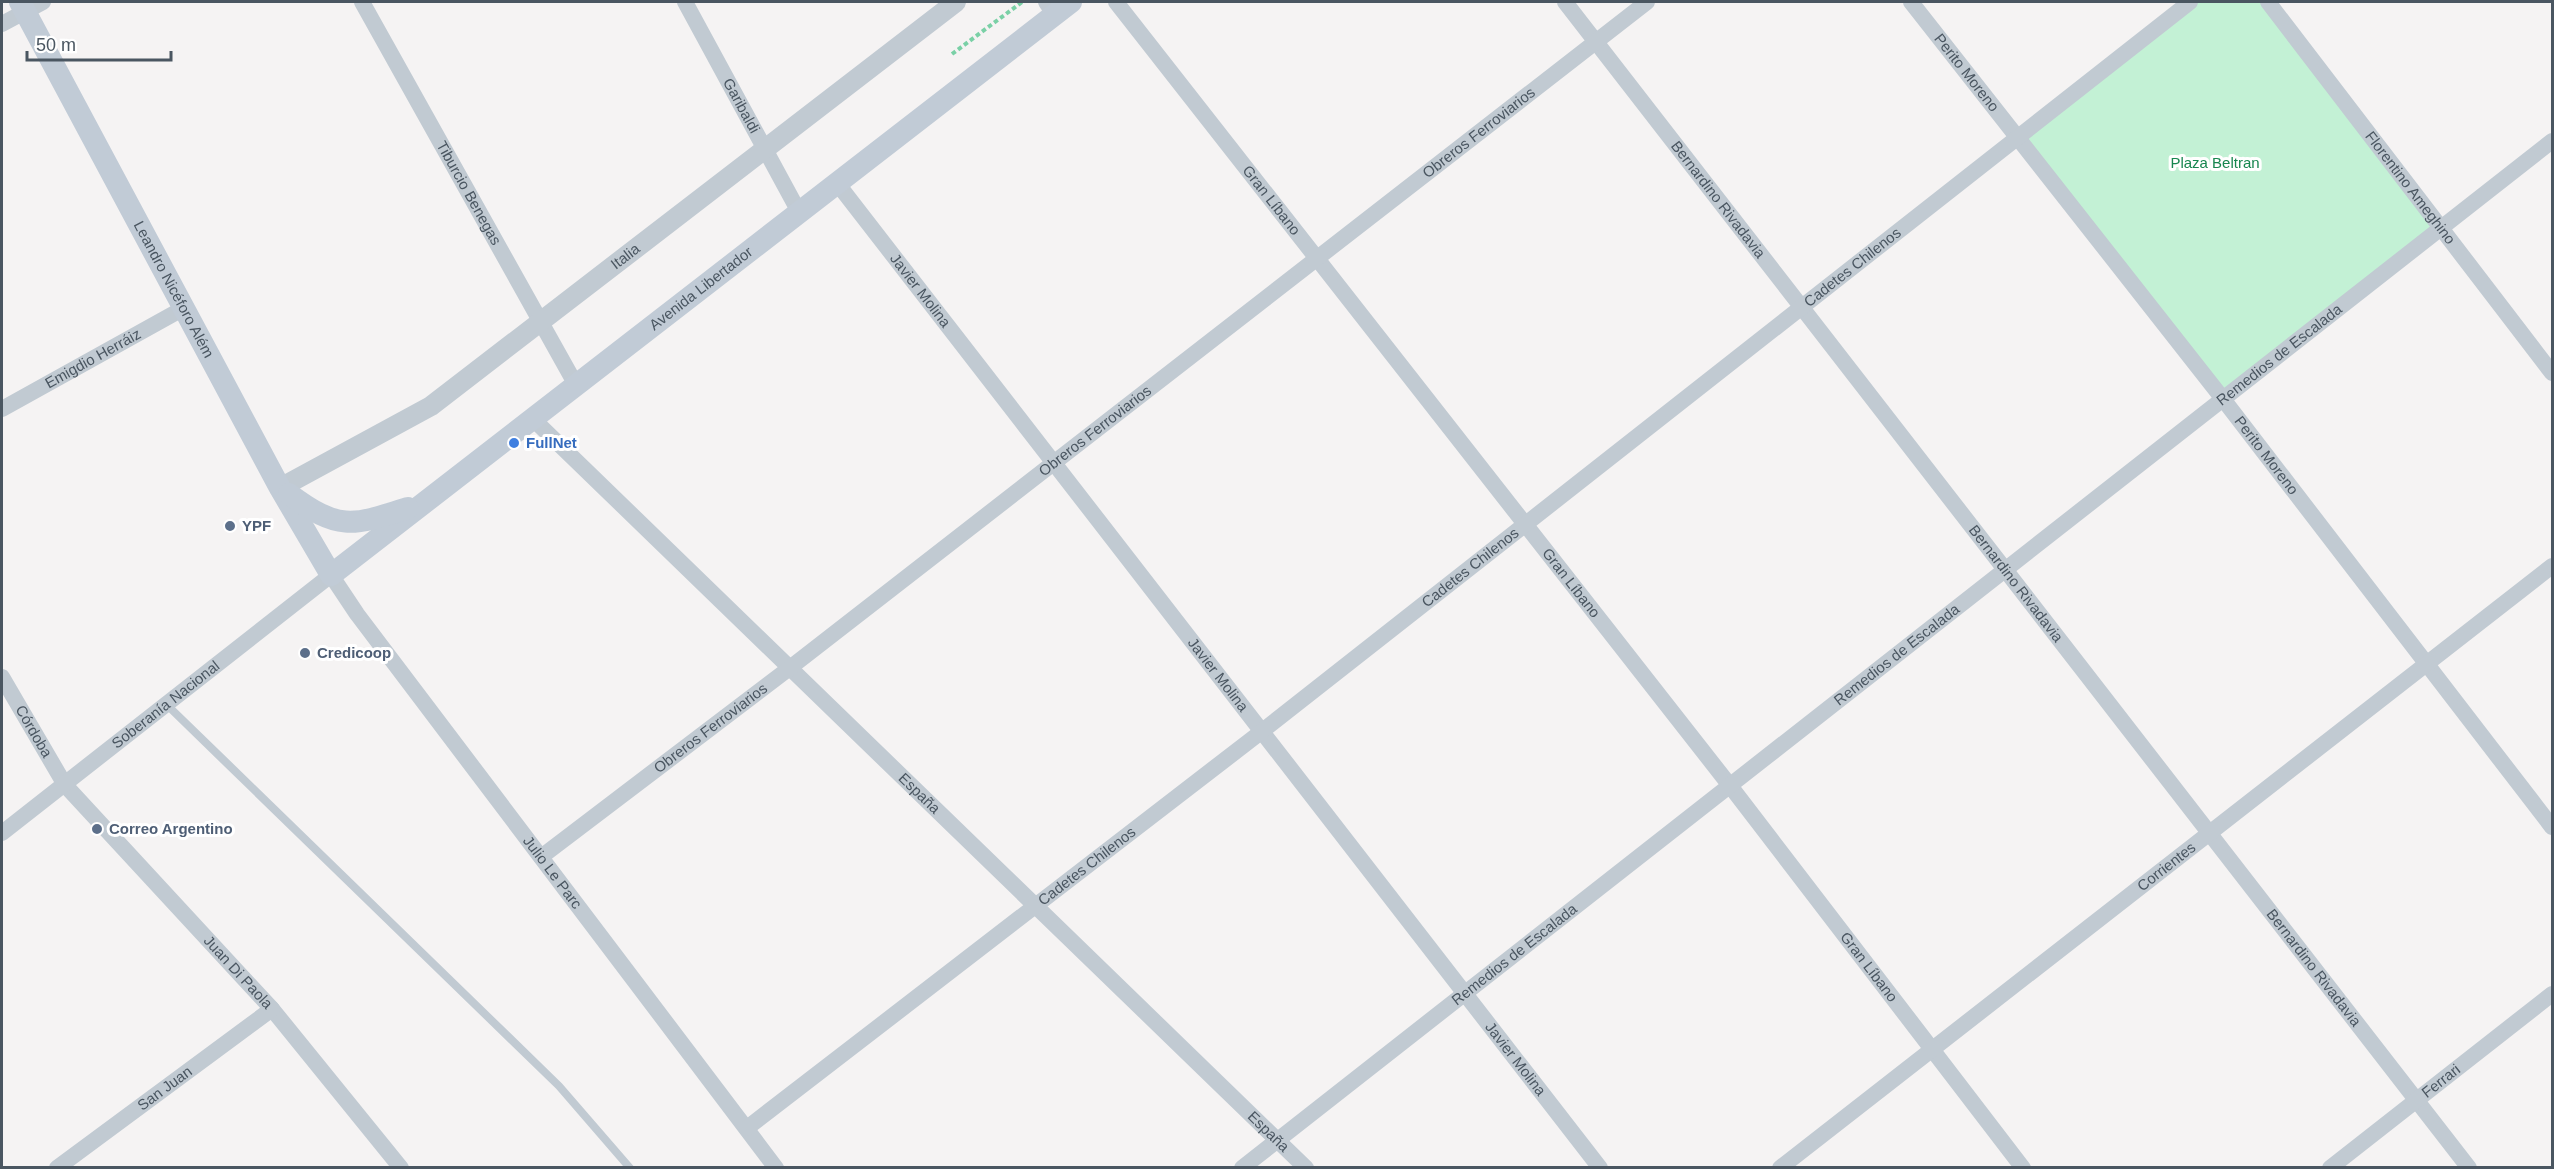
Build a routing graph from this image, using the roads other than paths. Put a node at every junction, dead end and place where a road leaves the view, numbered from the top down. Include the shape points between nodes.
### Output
1 (362, 2) edge
2 (685, 2) edge
3 (956, 2) edge
4 (1116, 2) edge
5 (1565, 2) edge
6 (1647, 2) edge
7 (1911, 2) edge
8 (2190, 2) edge
9 (2268, 2) edge
10 (30, 5) edge
11 (1057, 6) edge
12 (2, 24) edge
13 (1596, 42) junction
14 (2017, 139) junction
15 (2553, 141) edge
16 (764, 150) junction
17 (837, 183) junction
18 (799, 212) junction
19 (2441, 228) junction
20 (1316, 258) junction
21 (1803, 307) junction
22 (184, 308) junction
23 (540, 324) junction
24 (2553, 373) edge
25 (576, 385) junction
26 (2223, 399) junction
27 (2, 409) edge
28 (534, 419) junction
29 (1054, 463) junction
30 (280, 488) junction
31 (424, 503) junction
32 (1524, 526) junction
33 (2553, 566) edge
34 (2005, 569) junction
35 (331, 575) junction
36 (2427, 663) junction
37 (791, 667) junction
38 (2, 677) edge
39 (167, 705) junction
40 (1261, 732) junction
41 (65, 785) junction
42 (1731, 787) junction
43 (2553, 827) edge
44 (2, 833) edge
45 (2209, 833) junction
46 (542, 857) junction
47 (1036, 906) junction
48 (1466, 993) junction
49 (2553, 994) edge
50 (272, 1009) junction
51 (1932, 1049) junction
52 (2416, 1100) junction
53 (747, 1128) junction
54 (1277, 1140) junction
55 (57, 1167) edge
56 (401, 1167) edge
57 (630, 1167) edge
58 (776, 1167) edge
59 (1242, 1167) edge
60 (1306, 1167) edge
61 (1600, 1167) edge
62 (1780, 1167) edge
63 (2023, 1167) edge
64 (2330, 1167) edge
65 (2469, 1167) edge

1 - 23 street, Tiburcio Benegas
2 - 16 street, Garibaldi
3 - 16 street, Italia
4 - 20 street, Gran Líbano
5 - 13 street, Bernardino Rivadavia
6 - 13 street, Obreros Ferroviarios
7 - 14 street, Perito Moreno
8 - 14 street, Cadetes Chilenos
9 - 19 street, Florentino Ameghino
10 - 12 street
10 - 22 main road, Leandro Nicéforo Além
11 - 17 main road, Avenida Libertador
13 - 20 street, Obreros Ferroviarios
13 - 21 street, Bernardino Rivadavia
14 - 21 street, Cadetes Chilenos
14 - 26 street, Perito Moreno
15 - 19 street, Remedios de Escalada
16 - 18 street, Garibaldi
16 - 23 street, Italia
17 - 18 main road, Avenida Libertador
17 - 29 street, Javier Molina
18 - 25 main road, Avenida Libertador
19 - 24 street, Florentino Ameghino
19 - 26 street, Remedios de Escalada
20 - 29 street, Obreros Ferroviarios
20 - 32 street, Gran Líbano
21 - 32 street, Cadetes Chilenos
21 - 34 street, Bernardino Rivadavia
22 - 27 street, Emigdio Herráiz
22 - 30 main road, Leandro Nicéforo Além
23 - 25 street, Tiburcio Benegas
23 - 30 street, Italia via 431,406
25 - 28 main road, Avenida Libertador
26 - 34 street, Remedios de Escalada
26 - 36 street, Perito Moreno
28 - 31 main road, Avenida Libertador
28 - 37 street, España
29 - 37 street, Obreros Ferroviarios
29 - 40 street, Javier Molina
30 - 31 main road via 314,513 336,522 358,523
30 - 35 main road, Leandro Nicéforo Além
31 - 35 main road, Avenida Libertador
32 - 40 street, Cadetes Chilenos
32 - 42 street, Gran Líbano
33 - 36 street, Corrientes
34 - 42 street, Remedios de Escalada
34 - 45 street, Bernardino Rivadavia
35 - 39 street, Soberanía Nacional
35 - 46 street, Julio Le Parc
36 - 43 street, Perito Moreno
36 - 45 street, Corrientes
37 - 46 street, Obreros Ferroviarios
37 - 47 street, España
38 - 41 street, Córdoba
39 - 41 street, Soberanía Nacional
39 - 57 lane via 559,1086
40 - 47 street, Cadetes Chilenos
40 - 48 street, Javier Molina
41 - 44 street, Soberanía Nacional
41 - 50 street, Juan Di Paola
42 - 48 street, Remedios de Escalada
42 - 51 street, Gran Líbano
45 - 51 street, Corrientes
45 - 52 street, Bernardino Rivadavia
46 - 53 street, Julio Le Parc
47 - 53 street, Cadetes Chilenos
47 - 54 street, España
48 - 54 street, Remedios de Escalada
48 - 61 street, Javier Molina
49 - 52 street, Ferrari
50 - 55 street, San Juan
50 - 56 street, Juan Di Paola
51 - 62 street, Corrientes
51 - 63 street, Gran Líbano
52 - 64 street, Ferrari
52 - 65 street, Bernardino Rivadavia
53 - 58 street, Julio Le Parc
54 - 59 street, Remedios de Escalada
54 - 60 street, España

